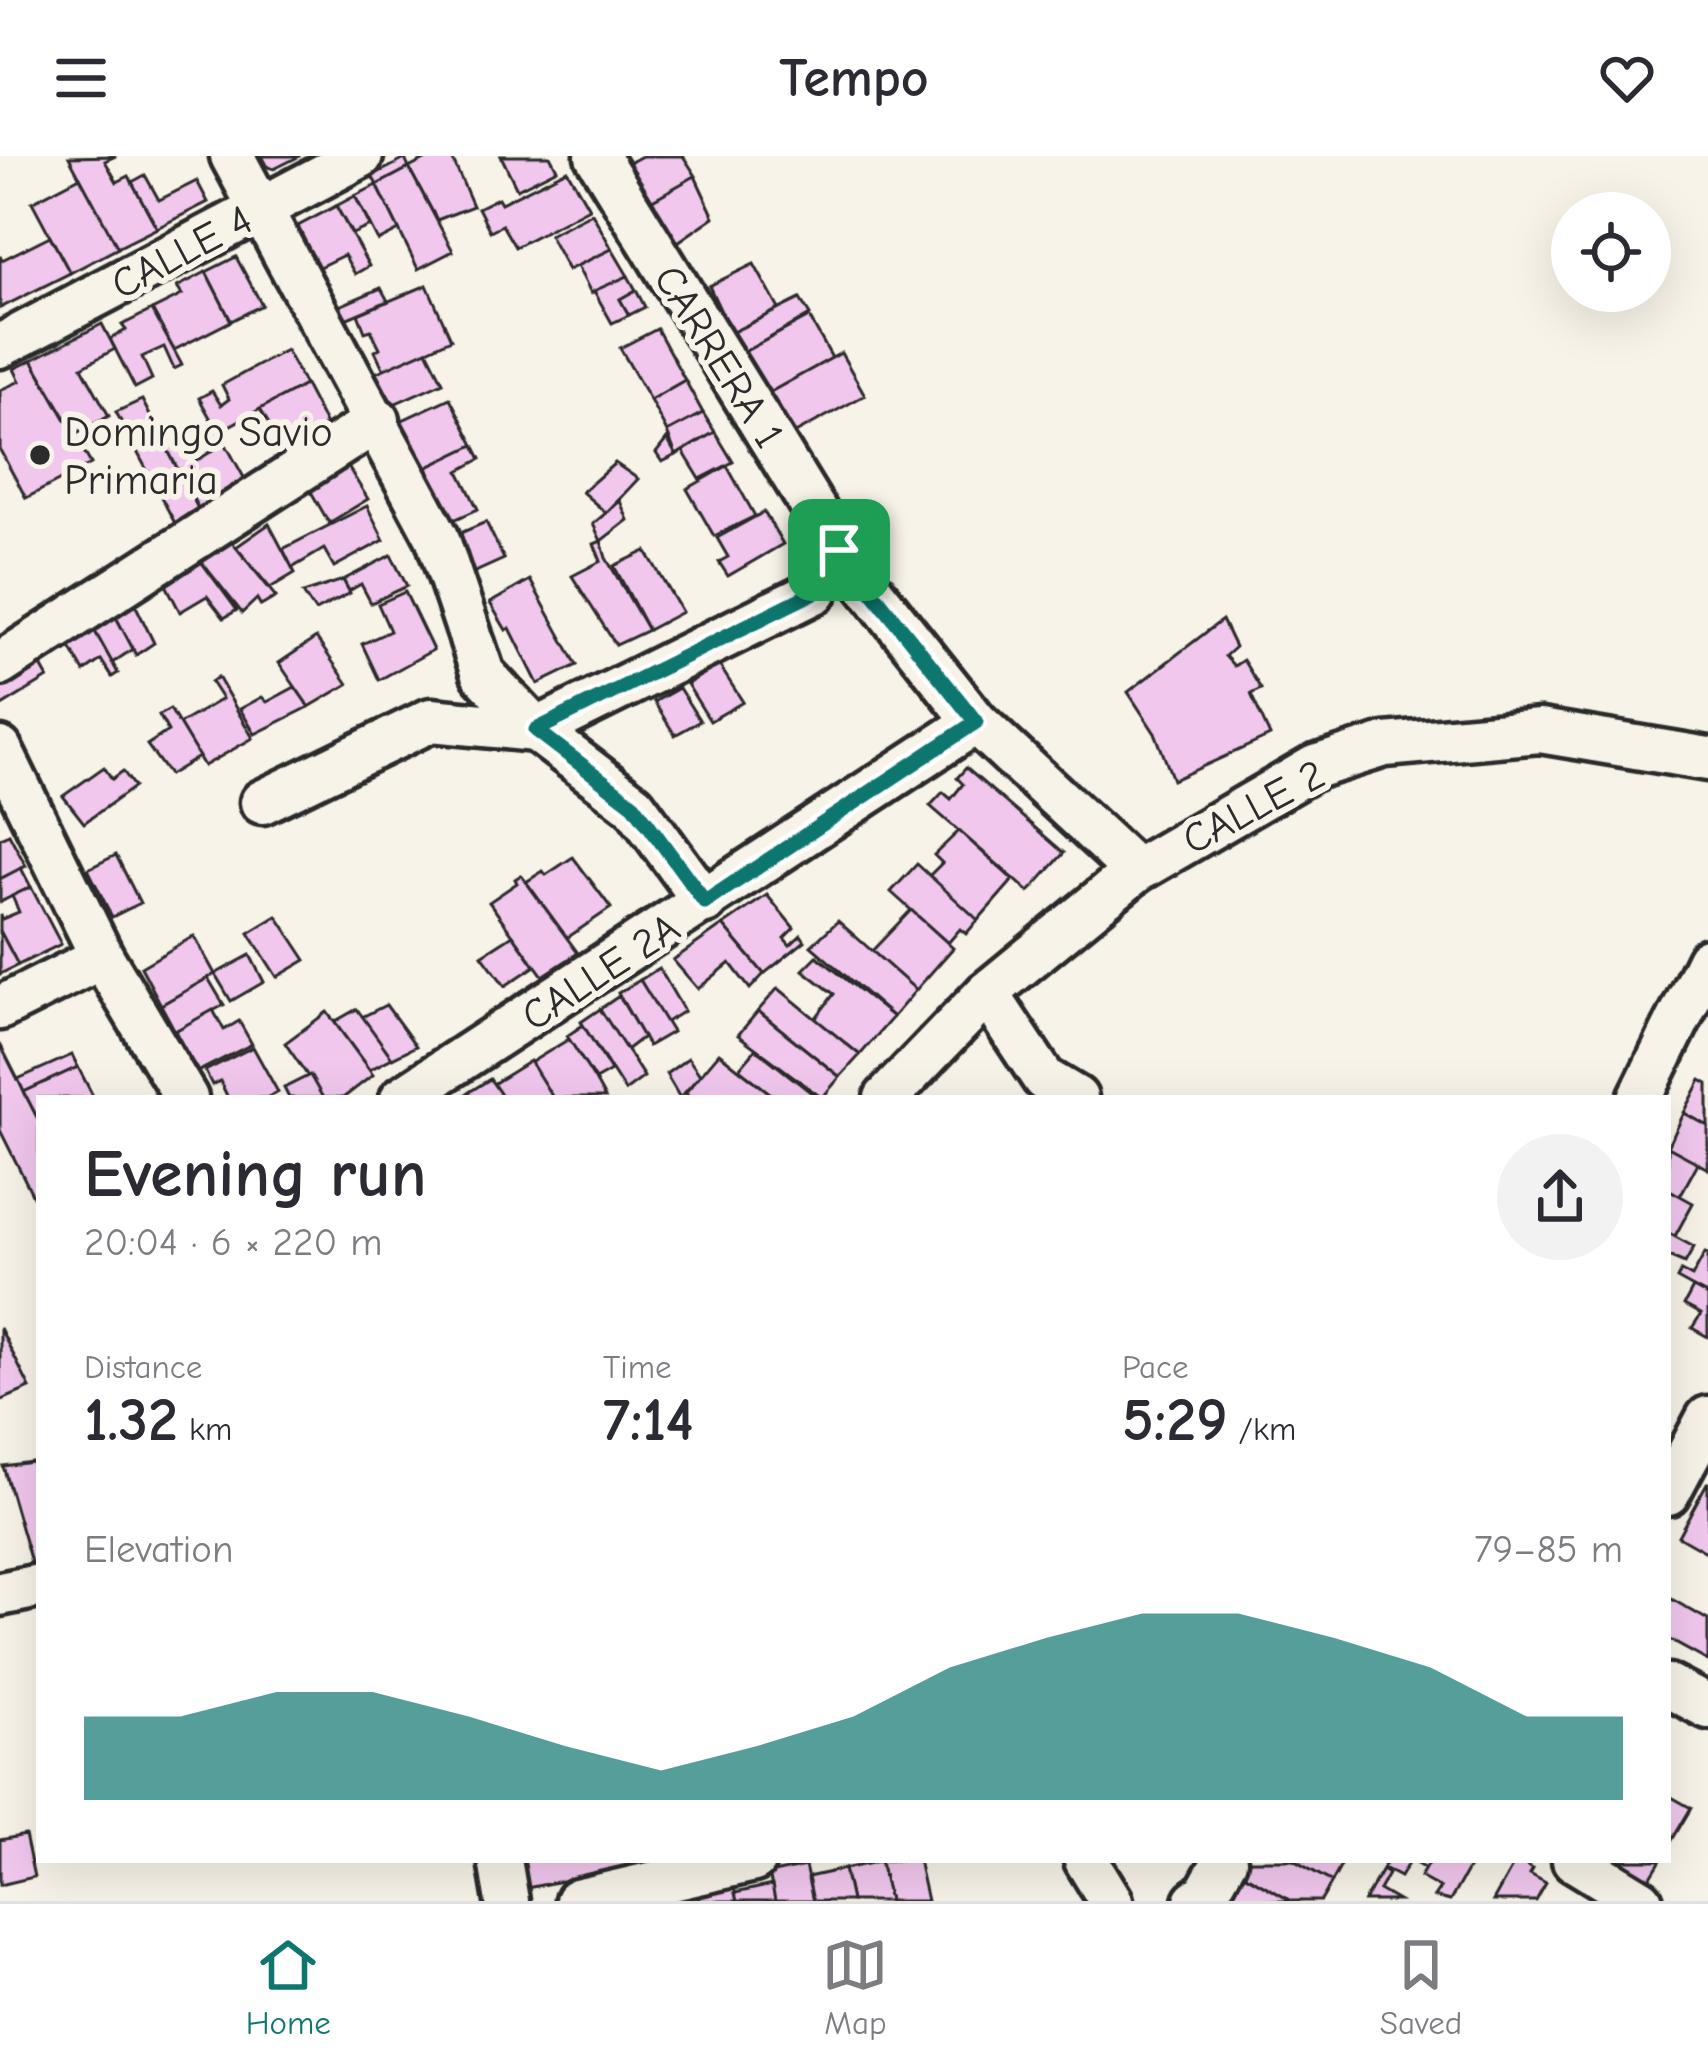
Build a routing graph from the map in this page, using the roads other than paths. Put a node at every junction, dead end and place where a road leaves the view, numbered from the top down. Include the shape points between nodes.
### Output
1 (232, 156) edge
2 (361, 156) edge
3 (597, 156) edge
4 (260, 210) junction
5 (0, 346) edge
6 (377, 420) junction
7 (839, 550) junction
8 (0, 664) edge
9 (976, 722) junction
10 (536, 730) junction
11 (0, 748) edge
12 (1708, 759) edge
13 (262, 802) dead end
14 (1136, 871) junction
15 (705, 902) junction
16 (102, 957) junction
17 (1708, 960) edge
18 (987, 993) junction
19 (0, 1008) edge
20 (184, 1095) edge
21 (407, 1095) edge
22 (889, 1095) edge
23 (1071, 1095) edge
24 (1641, 1095) edge
25 (1695, 1431) edge
26 (1671, 1486) edge
27 (36, 1587) edge
28 (0, 1594) edge
29 (1671, 1688) edge
30 (1708, 1708) edge
31 (501, 1863) edge
32 (741, 1863) edge
33 (1088, 1863) edge
34 (1223, 1863) edge
35 (1579, 1863) edge
36 (507, 1901) edge
37 (577, 1901) edge
38 (1112, 1901) edge
39 (1196, 1901) edge
40 (1641, 1901) edge

1 - 4 street
2 - 4 street, CALLE 4
3 - 7 street, CARRERA 1
4 - 5 street, CALLE 4
4 - 6 street
6 - 8 street
6 - 10 street via 437,537 483,674
7 - 9 street, CARRERA 1
7 - 10 street via 815,592
9 - 14 street, CARRERA 1
9 - 15 street, CALLE 2A
10 - 13 street via 431,720
10 - 15 street via 634,805
11 - 16 street
12 - 14 street, CALLE 2 via 1540,731 1385,745 1315,767
14 - 18 street, CALLE 2
15 - 21 street, CALLE 2A
16 - 19 street
16 - 20 street
17 - 24 street
18 - 22 street, CALLE 2
18 - 23 street via 1044,1079
25 - 26 street
27 - 28 street
29 - 30 street
31 - 36 street
32 - 37 street
33 - 38 street
34 - 39 street
35 - 40 street

